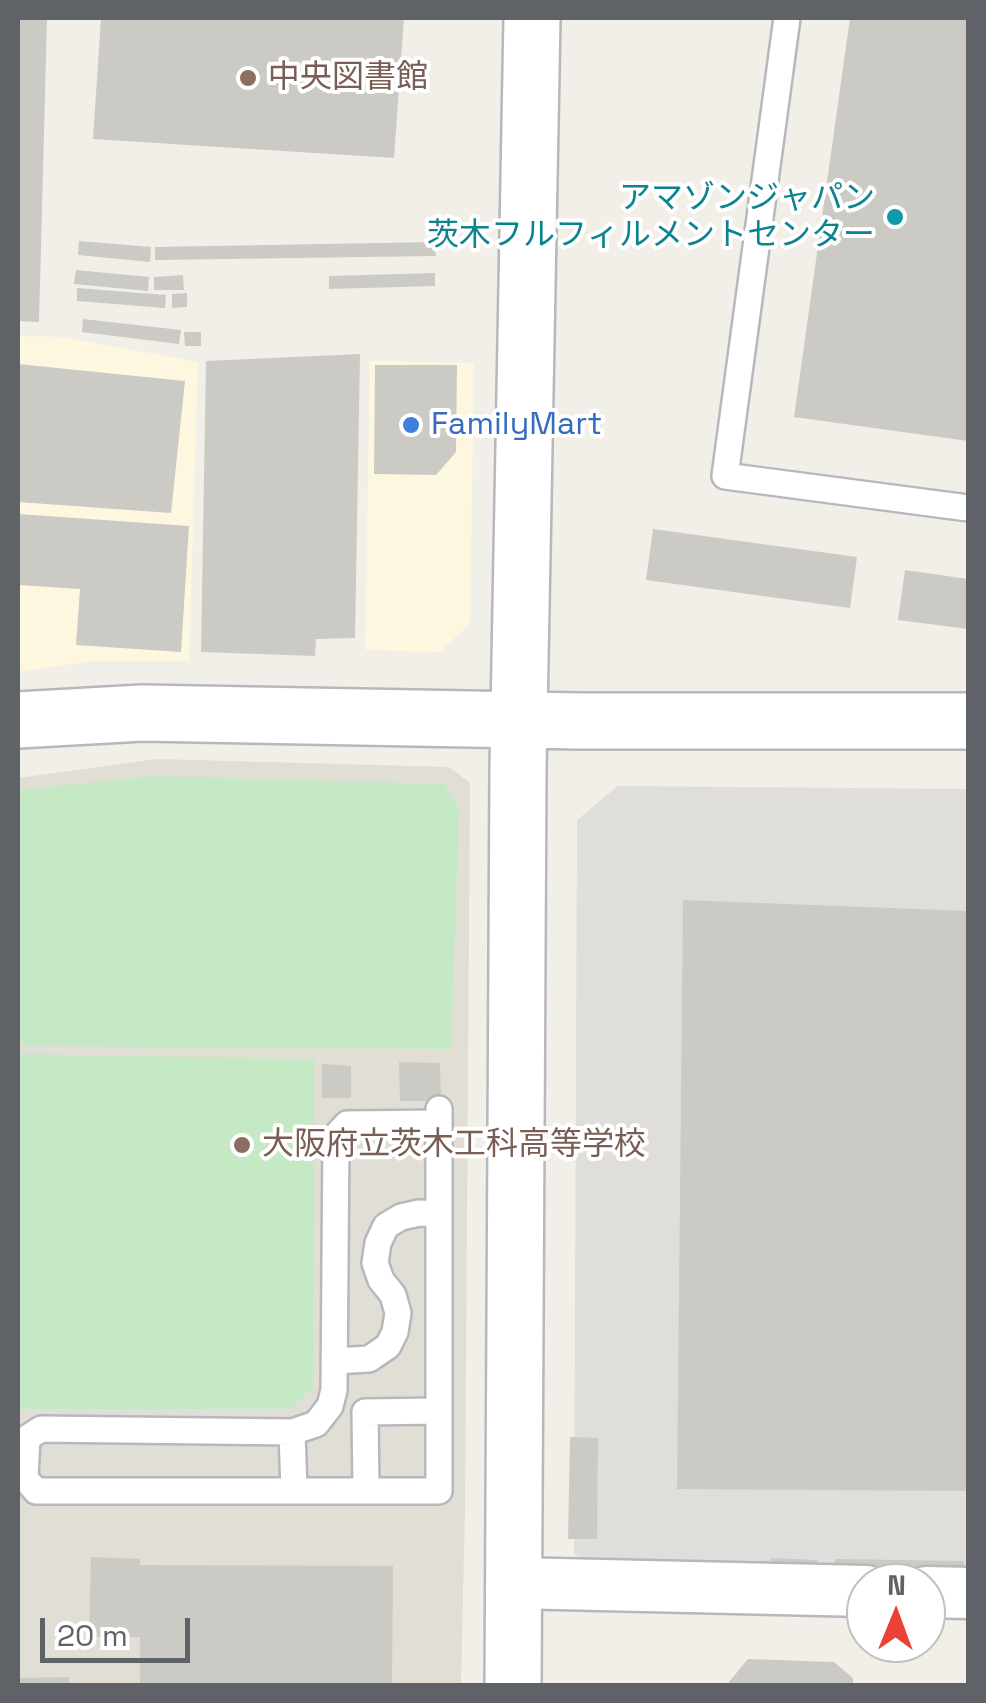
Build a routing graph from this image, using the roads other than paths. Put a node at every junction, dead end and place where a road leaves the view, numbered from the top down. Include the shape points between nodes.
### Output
1 (532, 18) edge
2 (787, 18) edge
3 (968, 508) edge
4 (519, 719) junction
5 (18, 720) edge
6 (968, 720) edge
7 (439, 1214) junction
8 (335, 1361) junction
9 (439, 1412) junction
10 (292, 1432) junction
11 (27, 1490) edge
12 (294, 1490) junction
13 (366, 1490) junction
14 (513, 1583) junction
15 (846, 1591) edge
16 (513, 1686) edge

1 - 4 street
2 - 3 lane via 725,476
4 - 5 street via 142,713
4 - 6 street
4 - 14 street
7 - 8 lane via 401,1217 386,1226 376,1263 394,1295 396,1332 369,1358
7 - 8 lane via 439,1116 347,1124 336,1136
7 - 9 lane
8 - 10 lane via 330,1406 316,1424
9 - 13 lane via 439,1490
9 - 13 lane via 365,1412
10 - 11 lane via 40,1430 27,1438
10 - 12 lane
11 - 12 lane
12 - 13 lane
14 - 15 street
14 - 16 street

